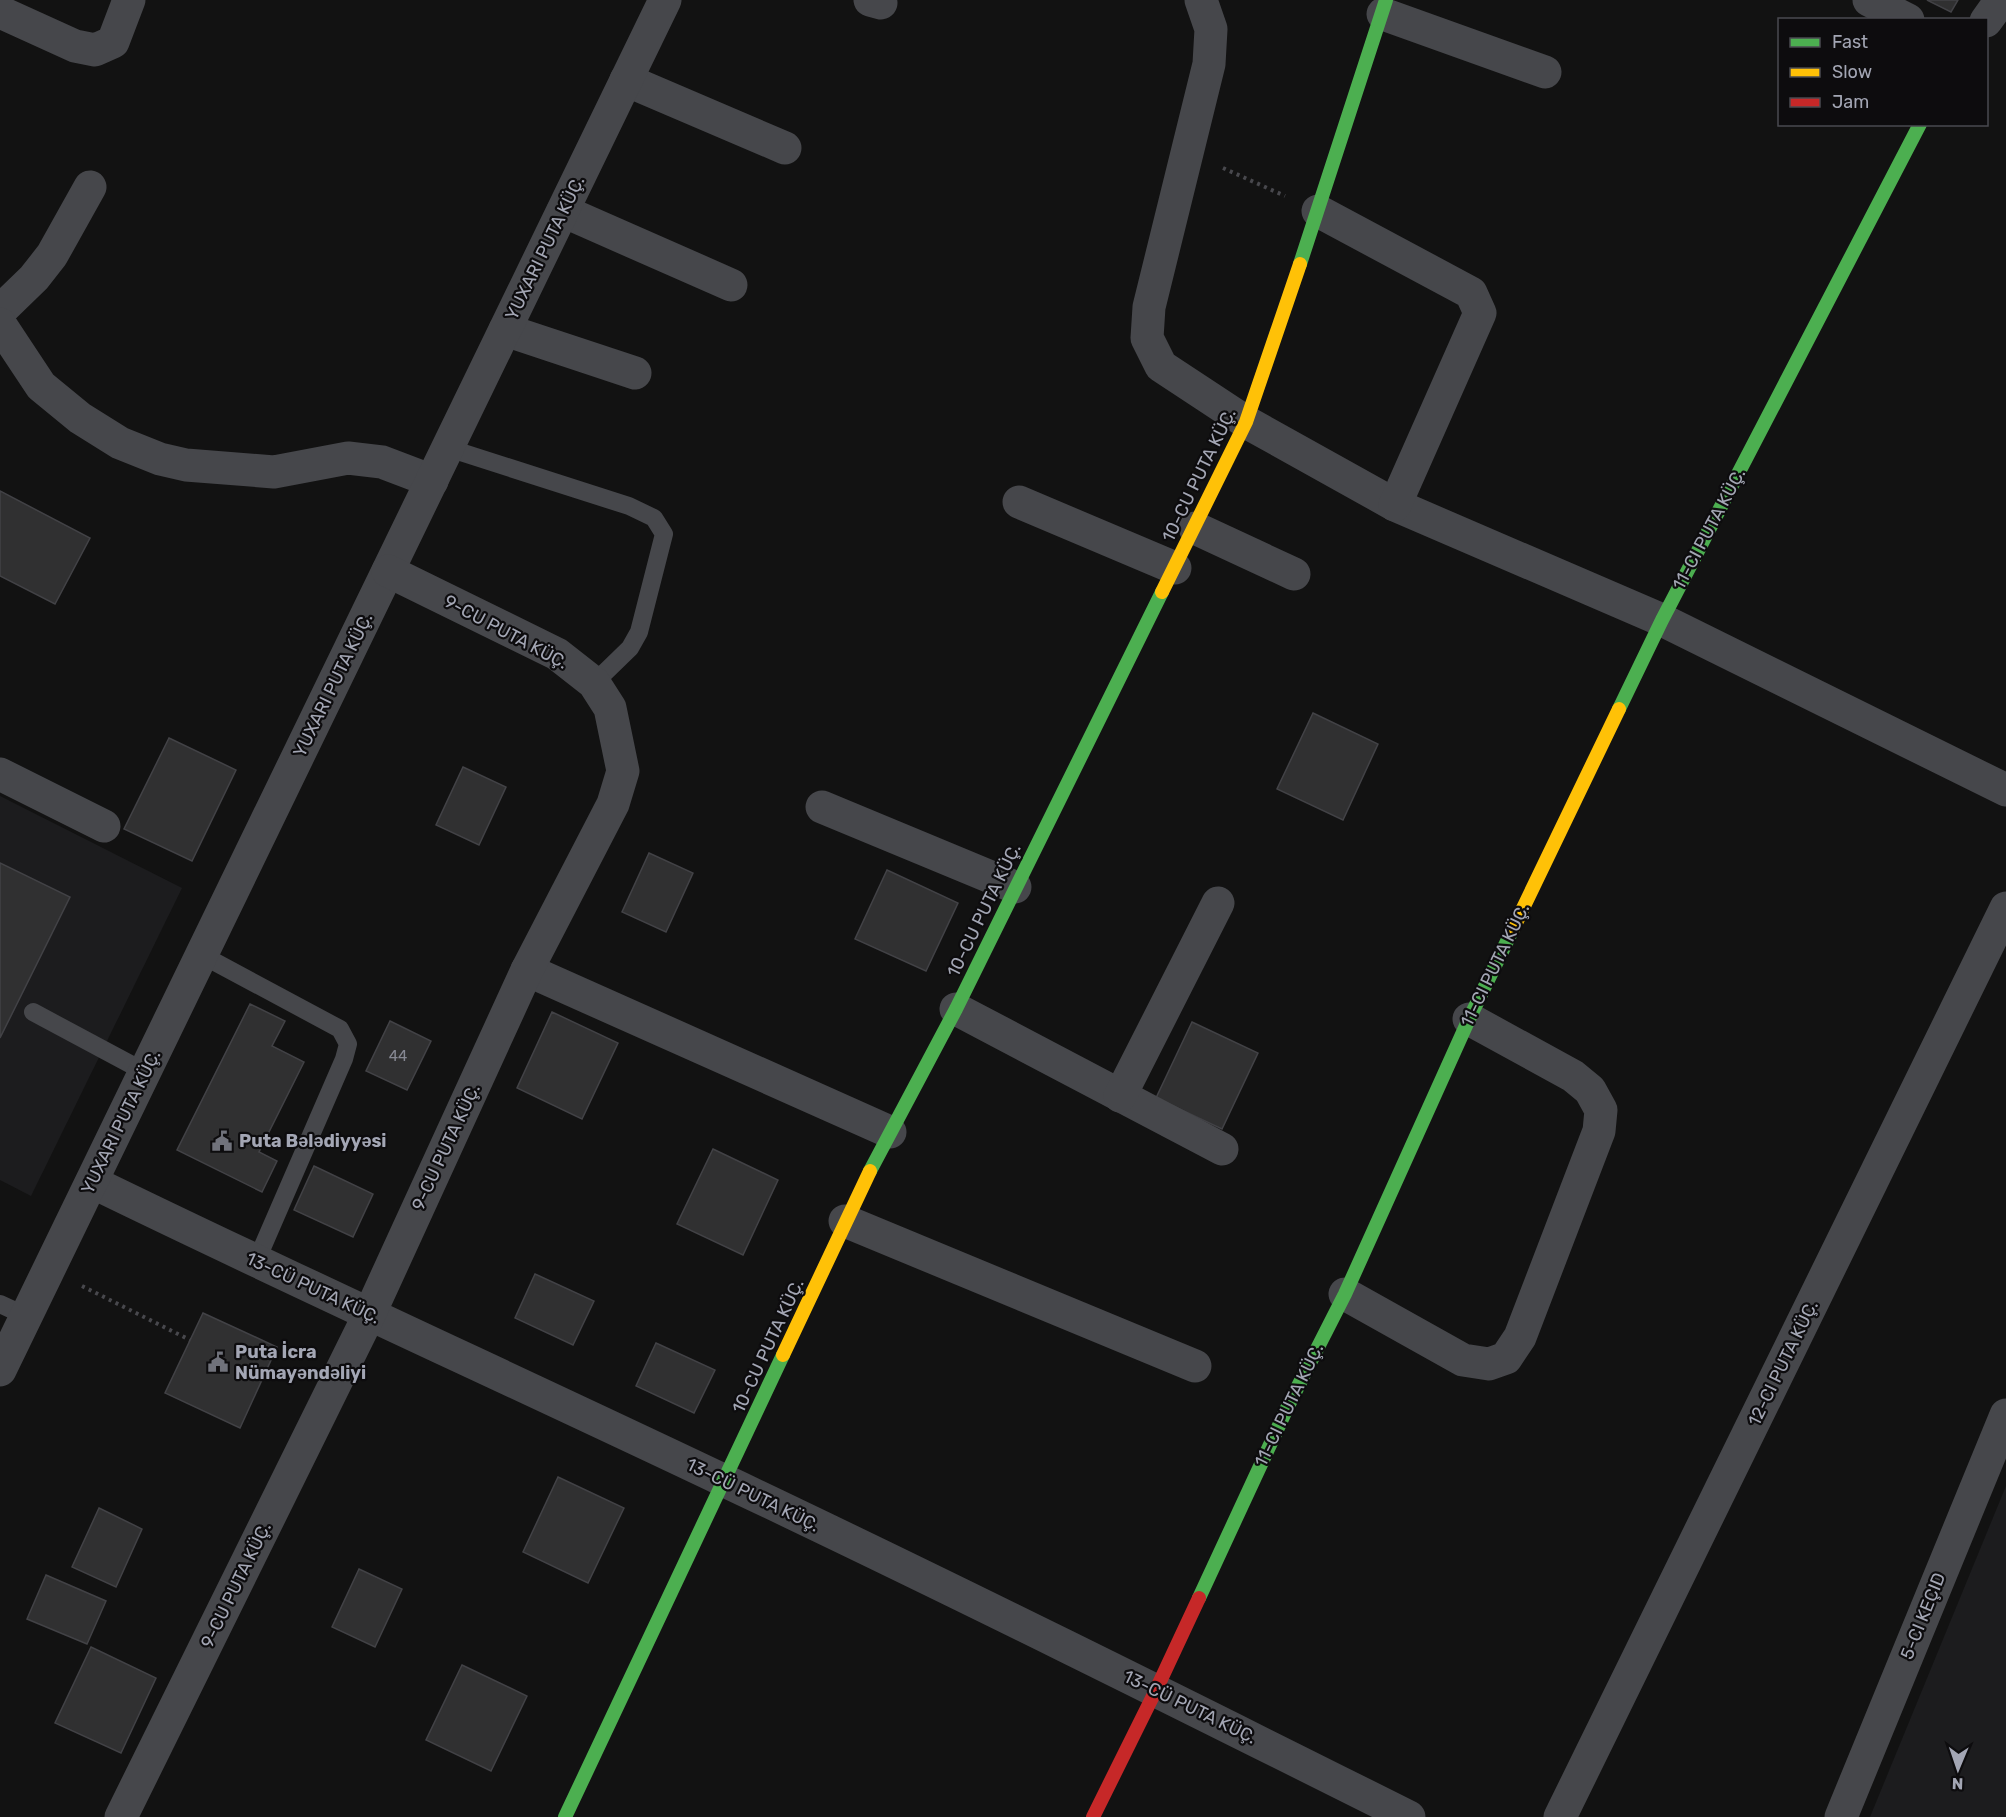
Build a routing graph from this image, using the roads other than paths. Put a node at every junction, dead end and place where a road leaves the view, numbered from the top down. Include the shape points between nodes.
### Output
1 (129, 0) edge
2 (665, 0) edge
3 (1201, 0) edge
4 (1869, 0) edge
5 (2001, 0) edge
6 (1385, 7) edge
7 (0, 12) edge
8 (1904, 18) edge
9 (1988, 18) edge
10 (1545, 72) dead end
11 (626, 80) junction
12 (1919, 126) edge
13 (785, 148) dead end
14 (90, 187) dead end
15 (563, 211) junction
16 (1318, 211) junction
17 (731, 285) dead end
18 (0, 311) edge
19 (0, 324) edge
20 (505, 330) junction
21 (635, 373) dead end
22 (1246, 422) junction
23 (448, 448) junction
24 (432, 481) junction
25 (1019, 502) dead end
26 (1395, 506) junction
27 (1195, 528) junction
28 (1175, 567) junction
29 (388, 571) junction
30 (1293, 574) dead end
31 (1662, 620) junction
32 (594, 683) junction
33 (0, 774) edge
34 (2006, 790) edge
35 (822, 807) dead end
36 (104, 826) dead end
37 (1015, 887) junction
38 (1218, 903) dead end
39 (2006, 908) edge
40 (202, 955) junction
41 (527, 970) junction
42 (956, 1009) junction
43 (33, 1012) dead end
44 (1469, 1019) junction
45 (146, 1072) junction
46 (1120, 1096) junction
47 (890, 1132) junction
48 (1222, 1149) dead end
49 (92, 1182) junction
50 (845, 1221) junction
51 (256, 1262) junction
52 (1345, 1294) junction
53 (13, 1310) edge
54 (369, 1315) junction
55 (1195, 1366) dead end
56 (0, 1370) edge
57 (2006, 1415) edge
58 (725, 1481) junction
59 (1156, 1690) junction
60 (121, 1817) edge
61 (565, 1817) edge
62 (1093, 1817) edge
63 (1409, 1817) edge
64 (1560, 1817) edge
65 (1841, 1817) edge

1 - 7 street via 113,42 94,50 75,46
2 - 11 street
3 - 22 street via 1211,29 1209,64 1149,307 1147,338 1161,366
4 - 8 street
5 - 9 street
6 - 10 street
6 - 16 street, 10-CU PUTA KÜÇ.
11 - 13 street
11 - 15 street
12 - 31 street, 11-CI PUTA KÜÇ.
14 - 18 street via 52,255
15 - 17 street
15 - 20 street
16 - 22 street, 10-CU PUTA KÜÇ.
16 - 26 street via 1471,293 1480,313
19 - 24 street via 41,386 80,418 120,443 160,459 186,465 274,472 348,458 382,462
20 - 21 street
20 - 23 street
22 - 26 street
22 - 27 street, 10-CU PUTA KÜÇ.
23 - 24 street
23 - 32 lane via 629,506 654,518 664,534 639,632 630,648
24 - 29 street
25 - 28 street
26 - 31 street
27 - 28 street, 10-CU PUTA KÜÇ.
27 - 30 street
28 - 37 street, 10-CU PUTA KÜÇ.
29 - 32 street, 9-CU PUTA KÜÇ. via 557,654
29 - 40 street
31 - 34 street
31 - 44 street, 11-CI PUTA KÜÇ.
32 - 41 street, 9-CU PUTA KÜÇ. via 610,708 623,771 613,804
33 - 36 street
35 - 37 street
37 - 42 street, 10-CU PUTA KÜÇ.
38 - 46 street
39 - 64 street, 12-CI PUTA KÜÇ.
40 - 45 street
40 - 51 lane via 340,1029 348,1044
41 - 47 street
41 - 54 street, 9-CU PUTA KÜÇ.
42 - 46 street
42 - 47 street, 10-CU PUTA KÜÇ.
43 - 45 lane
44 - 52 street, 11-CI PUTA KÜÇ.
44 - 52 street via 1573,1076 1590,1090 1601,1110 1599,1131 1520,1337 1506,1358 1489,1364 1463,1360
45 - 49 street
46 - 48 street
47 - 50 street, 10-CU PUTA KÜÇ.
49 - 51 street, 13-CÜ PUTA KÜÇ.
49 - 53 street via 49,1269
50 - 55 street
50 - 58 street, 10-CU PUTA KÜÇ.
51 - 54 street, 13-CÜ PUTA KÜÇ.
52 - 59 street, 11-CI PUTA KÜÇ. via 1288,1406
53 - 56 street
54 - 58 street, 13-CÜ PUTA KÜÇ.
54 - 60 street, 9-CU PUTA KÜÇ.
57 - 65 street, 5-CI KEÇID
58 - 59 street, 13-CÜ PUTA KÜÇ.
58 - 61 street, 10-CU PUTA KÜÇ.
59 - 62 street, 11-CI PUTA KÜÇ.
59 - 63 street, 13-CÜ PUTA KÜÇ.

